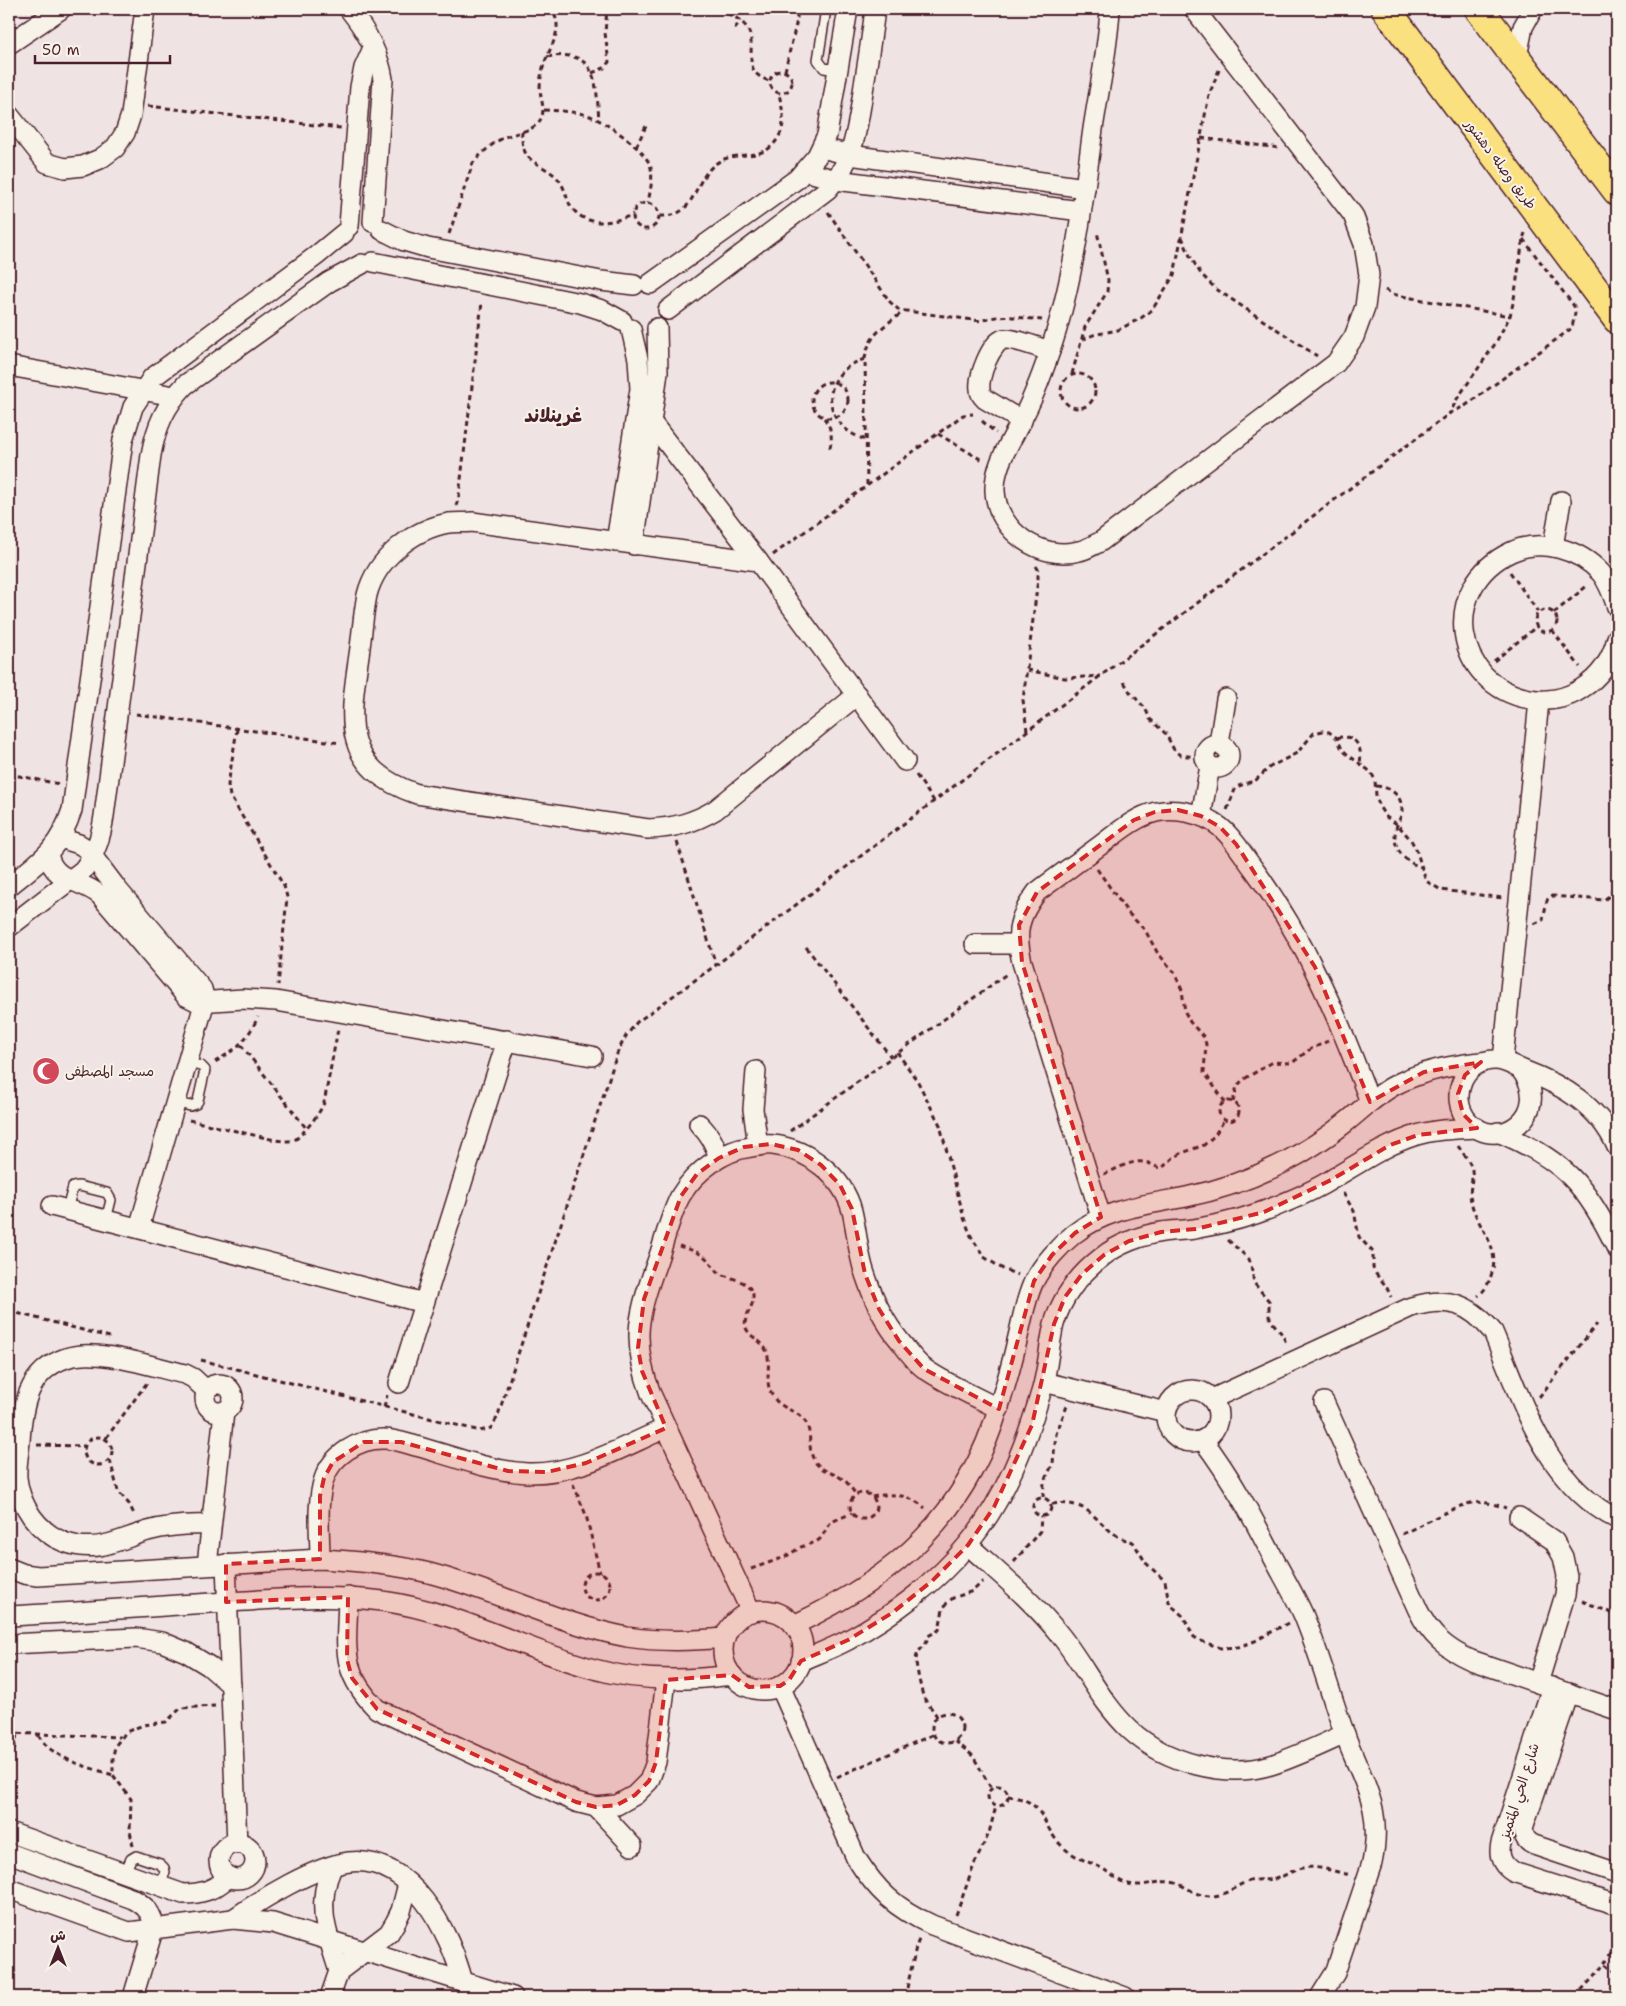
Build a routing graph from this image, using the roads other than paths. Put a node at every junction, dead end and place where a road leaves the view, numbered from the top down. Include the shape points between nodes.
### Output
1 (61, 9) edge
2 (145, 9) edge
3 (349, 9) edge
4 (826, 9) edge
5 (848, 9) edge
6 (875, 9) edge
7 (1194, 9) edge
8 (1386, 9) edge
9 (1479, 9) edge
10 (1533, 9) edge
11 (1112, 11) edge
12 (9, 44) edge
13 (373, 48) junction
14 (1517, 57) junction
15 (838, 70) junction
16 (9, 115) edge
17 (822, 148) junction
18 (850, 155) junction
19 (805, 172) junction
20 (836, 180) junction
21 (1085, 188) junction
22 (1617, 191) edge
23 (1081, 211) junction
24 (377, 226) junction
25 (347, 229) junction
26 (367, 263) junction
27 (642, 285) junction
28 (668, 310) junction
29 (1617, 319) edge
30 (626, 325) junction
31 (658, 328) junction
32 (1050, 351) junction
33 (9, 366) edge
34 (142, 391) junction
35 (174, 396) junction
36 (1022, 421) junction
37 (652, 423) junction
38 (1561, 501) dead end
39 (625, 543) junction
40 (1553, 546) junction
41 (759, 563) junction
42 (1617, 607) edge
43 (1617, 638) edge
44 (857, 695) junction
45 (1226, 698) dead end
46 (1539, 701) junction
47 (905, 760) road end
48 (1201, 816) junction
49 (60, 838) junction
50 (48, 854) junction
51 (92, 857) junction
52 (72, 880) junction
53 (9, 886) edge
54 (12, 919) edge
55 (975, 944) dead end
56 (1020, 953) junction
57 (205, 1001) junction
58 (506, 1040) junction
59 (592, 1056) dead end
60 (1503, 1060) junction
61 (1481, 1062) junction
62 (1520, 1069) junction
63 (756, 1071) dead end
64 (1370, 1102) junction
65 (699, 1124) dead end
66 (1478, 1128) junction
67 (1498, 1132) junction
68 (1615, 1137) edge
69 (764, 1145) junction
70 (719, 1158) junction
71 (60, 1208) joint
72 (1102, 1217) junction
73 (106, 1220) junction
74 (139, 1228) junction
75 (1617, 1249) edge
76 (424, 1303) junction
77 (399, 1382) dead end
78 (1044, 1382) junction
79 (1212, 1399) junction
80 (1324, 1402) dead end
81 (998, 1409) junction
82 (1166, 1412) junction
83 (666, 1428) junction
84 (1203, 1440) junction
85 (1519, 1517) road end
86 (1617, 1519) edge
87 (211, 1525) junction
88 (968, 1545) junction
89 (320, 1559) junction
90 (226, 1564) junction
91 (207, 1565) junction
92 (9, 1573) edge
93 (348, 1597) junction
94 (226, 1602) junction
95 (751, 1612) junction
96 (9, 1616) edge
97 (794, 1625) junction
98 (725, 1638) junction
99 (9, 1644) edge
100 (801, 1661) junction
101 (732, 1675) junction
102 (666, 1680) junction
103 (231, 1685) junction
104 (780, 1686) junction
105 (1553, 1688) junction
106 (1617, 1710) edge
107 (1345, 1734) junction
108 (1539, 1756) junction
109 (596, 1807) junction
110 (9, 1832) edge
111 (237, 1844) junction
112 (632, 1846) dead end
113 (9, 1853) edge
114 (332, 1866) junction
115 (1617, 1873) edge
116 (124, 1874) junction
117 (229, 1877) junction
118 (408, 1884) junction
119 (159, 1887) junction
120 (9, 1889) edge
121 (1615, 1904) edge
122 (233, 1919) junction
123 (154, 1927) junction
124 (329, 1940) junction
125 (366, 1951) junction
126 (339, 1971) junction
127 (463, 1982) junction
128 (133, 1997) edge
129 (330, 1997) edge
130 (513, 1997) edge
131 (1125, 1997) edge
132 (1320, 1997) edge

1 - 12 street
2 - 16 street via 131,116 115,148 100,160 65,168 47,163
3 - 13 street
4 - 15 lane via 818,60 824,68
5 - 15 street
6 - 18 street via 858,128
7 - 36 street via 1353,215 1364,244 1369,275 1365,307 1354,337 1336,364 1100,542 1079,552 1056,553 1033,547 1014,534 1001,514 989,461
8 - 29 main road, طريق وصله دهشور
9 - 14 main road
10 - 14 street via 1523,26
11 - 21 street
13 - 24 street via 383,79
13 - 25 street via 362,77
14 - 22 main road
15 - 17 street via 831,122
17 - 18 street
17 - 19 street
18 - 20 street
18 - 21 street
19 - 20 street
19 - 27 street
20 - 23 street
20 - 28 street
21 - 23 street
23 - 32 street via 1063,305
24 - 25 street via 360,221
24 - 26 street via 386,242 378,259
24 - 27 street via 410,243 444,251 601,281
25 - 26 street via 342,247 345,253 355,262
25 - 34 street via 316,256 165,367
26 - 30 street via 580,303 602,310
26 - 35 street via 329,282
27 - 28 street via 657,287 666,297
27 - 30 street via 621,296 619,304
28 - 31 street via 665,321
30 - 31 street via 644,333
30 - 39 street via 638,359 640,389
31 - 37 street via 658,372
32 - 36 street
32 - 36 street via 1010,340 996,342 992,348 980,381 980,394
33 - 34 street
34 - 35 street
34 - 49 street via 133,407 123,440 72,810
35 - 51 street via 162,414 155,434 101,832
37 - 39 street
37 - 41 street
38 - 40 street
39 - 41 street
39 - 44 street via 472,522 449,523 427,529 390,555 368,594 351,706 357,745 367,762 398,788 417,794 648,829 683,825 715,810
40 - 42 street via 1588,561 1602,574
40 - 46 street via 1534,546 1499,558 1473,584 1463,620 1471,657 1481,672 1497,688 1517,697
41 - 44 street
43 - 46 street via 1615,650 1592,683 1576,693
44 - 47 street
45 - 48 street via 1219,743 1228,750 1229,758 1218,768 1207,761
46 - 60 street
48 - 56 street via 1178,810 1155,812 1134,820 1037,892 1019,925
48 - 64 street via 1220,827 1291,924 1344,1034
49 - 50 street
49 - 51 street via 79,844
50 - 52 street via 55,871
50 - 53 street
51 - 52 street
51 - 57 street via 202,989
52 - 54 street
52 - 57 street via 100,895 186,996 191,1000
55 - 56 street
56 - 72 street
57 - 58 street via 269,1000
57 - 74 street via 195,1065 173,1109
58 - 59 street
58 - 76 street
60 - 61 street
60 - 62 street
61 - 64 street via 1424,1072 1397,1084
61 - 66 street via 1465,1075 1458,1094 1463,1114
62 - 67 street via 1531,1087 1530,1108 1517,1125
62 - 68 street via 1572,1093 1594,1111
63 - 69 street via 754,1108
64 - 72 street via 1317,1143 1254,1176 1221,1188 1125,1208
65 - 70 street via 712,1139
66 - 67 street
66 - 78 street via 1447,1129 1418,1135 1390,1145 1332,1180 1264,1212 1196,1229 1162,1232 1129,1241 1104,1255 1082,1274 1065,1297 1054,1324
67 - 75 street via 1552,1160 1576,1181 1595,1205
69 - 70 street via 744,1148
69 - 81 street via 798,1150 822,1164 840,1185 852,1210 864,1274 879,1309 899,1341 924,1369
70 - 83 street via 697,1174 681,1196 644,1299 639,1323 638,1348 642,1372
71 - 73 street
71 - 73 lane via 73,1187 107,1193 110,1200
72 - 81 street via 1075,1233 1052,1255 1034,1281
73 - 74 street
74 - 76 street
76 - 77 street
78 - 82 street
78 - 88 street via 1032,1425 1015,1467 994,1508
79 - 82 street via 1198,1391 1181,1393 1169,1404
79 - 84 street via 1218,1417 1216,1426
79 - 86 street via 1399,1313 1429,1301 1448,1301 1466,1307 1493,1332 1540,1441 1554,1464 1592,1503
80 - 105 street via 1424,1624 1457,1654
81 - 97 street via 968,1478 941,1521 909,1553 873,1581
82 - 84 street via 1166,1421 1176,1436 1184,1441
83 - 89 street via 586,1463 567,1469 528,1473 508,1471 401,1442 382,1439 364,1442 347,1449 333,1462 324,1478 320,1496
83 - 95 street
84 - 107 street via 1244,1500 1302,1614
85 - 105 street, شارع الحي المتميز via 1554,1541 1563,1557 1567,1576
87 - 87 street via 224,1412 233,1402 230,1390 218,1384 207,1391 193,1378 102,1355 83,1354 65,1358 36,1380 22,1413 17,1477 26,1509 48,1534 63,1542 96,1547 169,1526
87 - 91 street
88 - 100 street via 932,1581 892,1613 848,1640
88 - 107 street via 1034,1605 1084,1667 1105,1701 1130,1730 1160,1752 1195,1765 1233,1770 1270,1765
89 - 90 street
89 - 98 street via 394,1565 429,1573 595,1629 627,1636 692,1641
90 - 91 street
90 - 94 street
91 - 92 street via 38,1576
93 - 94 street
93 - 102 street via 417,1608 594,1669
93 - 109 street via 347,1659 352,1678 377,1709 576,1802
94 - 96 street
94 - 103 street
95 - 97 street via 774,1612
95 - 98 street via 730,1626
97 - 100 street via 802,1642
98 - 101 street via 723,1651
99 - 103 street via 136,1638 162,1642 186,1652
100 - 104 street via 789,1680
101 - 102 street
101 - 104 street via 749,1687 770,1689
102 - 109 street via 656,1762 649,1781 635,1795 617,1804
103 - 111 street
104 - 131 street via 856,1858 870,1880 894,1904 932,1925
105 - 106 street
105 - 108 street, شارع الحي المتميز
107 - 132 street via 1374,1806 1376,1844 1335,1973
108 - 115 street, شارع الحي المتميز via 1524,1825 1526,1839 1534,1845
108 - 121 street, شارع الحي المتميز via 1501,1843 1503,1863 1513,1872
109 - 112 street
110 - 116 street
111 - 117 street via 228,1846 220,1857 222,1871
111 - 117 street via 251,1850 254,1866 244,1878
113 - 123 street via 142,1904 153,1918
114 - 118 street via 365,1862 396,1873
114 - 122 street via 291,1884
114 - 124 street via 323,1903
116 - 119 street
116 - 119 lane via 136,1856 160,1864 165,1872
117 - 119 street via 208,1891 196,1894
118 - 125 street via 396,1923 389,1933
118 - 127 street via 441,1926
120 - 123 street via 128,1932
122 - 123 street
122 - 124 street via 273,1923
123 - 128 street
124 - 125 street
124 - 126 street
125 - 126 street
125 - 127 street
126 - 129 street
127 - 130 street

